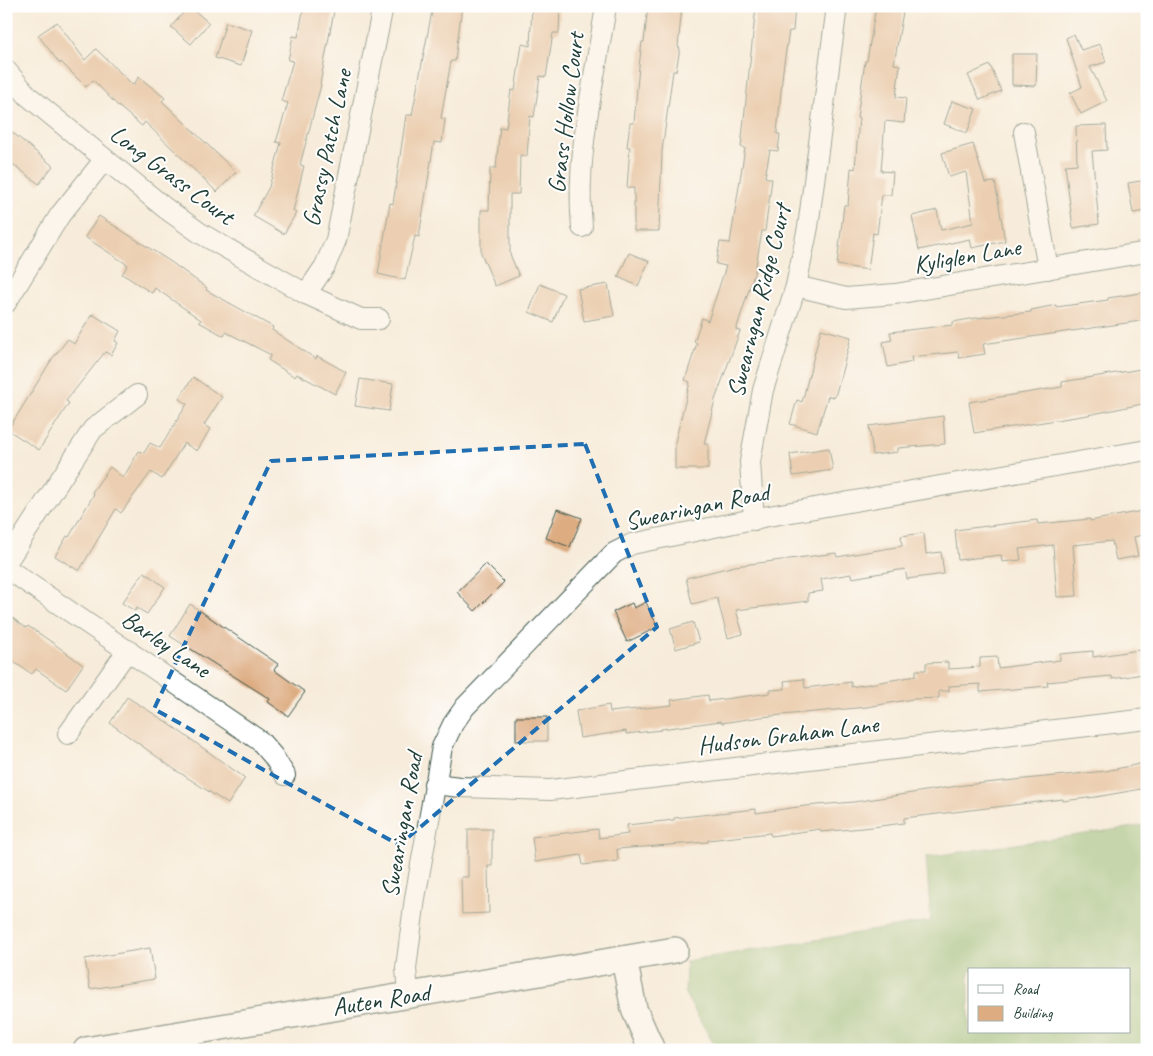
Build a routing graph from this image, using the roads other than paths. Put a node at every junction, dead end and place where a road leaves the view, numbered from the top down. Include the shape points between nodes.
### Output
1 (383, 6) edge
2 (606, 6) edge
3 (837, 6) edge
4 (6, 70) edge
5 (1024, 132) dead end
6 (105, 159) junction
7 (582, 227) dead end
8 (1147, 252) edge
9 (1048, 269) junction
10 (796, 286) junction
11 (306, 294) junction
12 (6, 303) edge
13 (379, 319) dead end
14 (136, 395) dead end
15 (1147, 450) edge
16 (754, 520) junction
17 (6, 563) edge
18 (6, 568) edge
19 (128, 650) junction
20 (1147, 719) edge
21 (68, 734) dead end
22 (285, 775) dead end
23 (434, 784) junction
24 (676, 950) dead end
25 (624, 958) junction
26 (408, 994) junction
27 (86, 1050) edge
28 (652, 1050) edge

1 - 11 street, Grassy Patch Lane via 336,240 325,266
2 - 7 street, Grass Hollow Court via 581,164
3 - 10 street, Swearngan Ridge Court via 808,227
4 - 6 street, Long Grass Court via 28,96
5 - 9 street
6 - 11 street, Long Grass Court via 200,234
6 - 12 street via 60,215
8 - 9 street, Kyliglen Lane
9 - 10 street, Kyliglen Lane via 895,294 846,298
10 - 16 street, Swearngan Ridge Court via 763,390 755,428 750,462
11 - 13 street, Long Grass Court via 362,319
14 - 17 street via 93,429
15 - 16 street, Swearingan Road
16 - 23 street, Swearingan Road via 632,544 614,553 465,707 442,747
18 - 19 street, Barley Lane
19 - 21 street
19 - 22 street, Barley Lane via 260,741
20 - 23 street, Hudson Graham Lane via 550,790
23 - 26 street, Swearingan Road via 406,968
24 - 25 street, Auten Road
25 - 26 street, Auten Road
25 - 28 street via 634,1010
26 - 27 street, Auten Road

